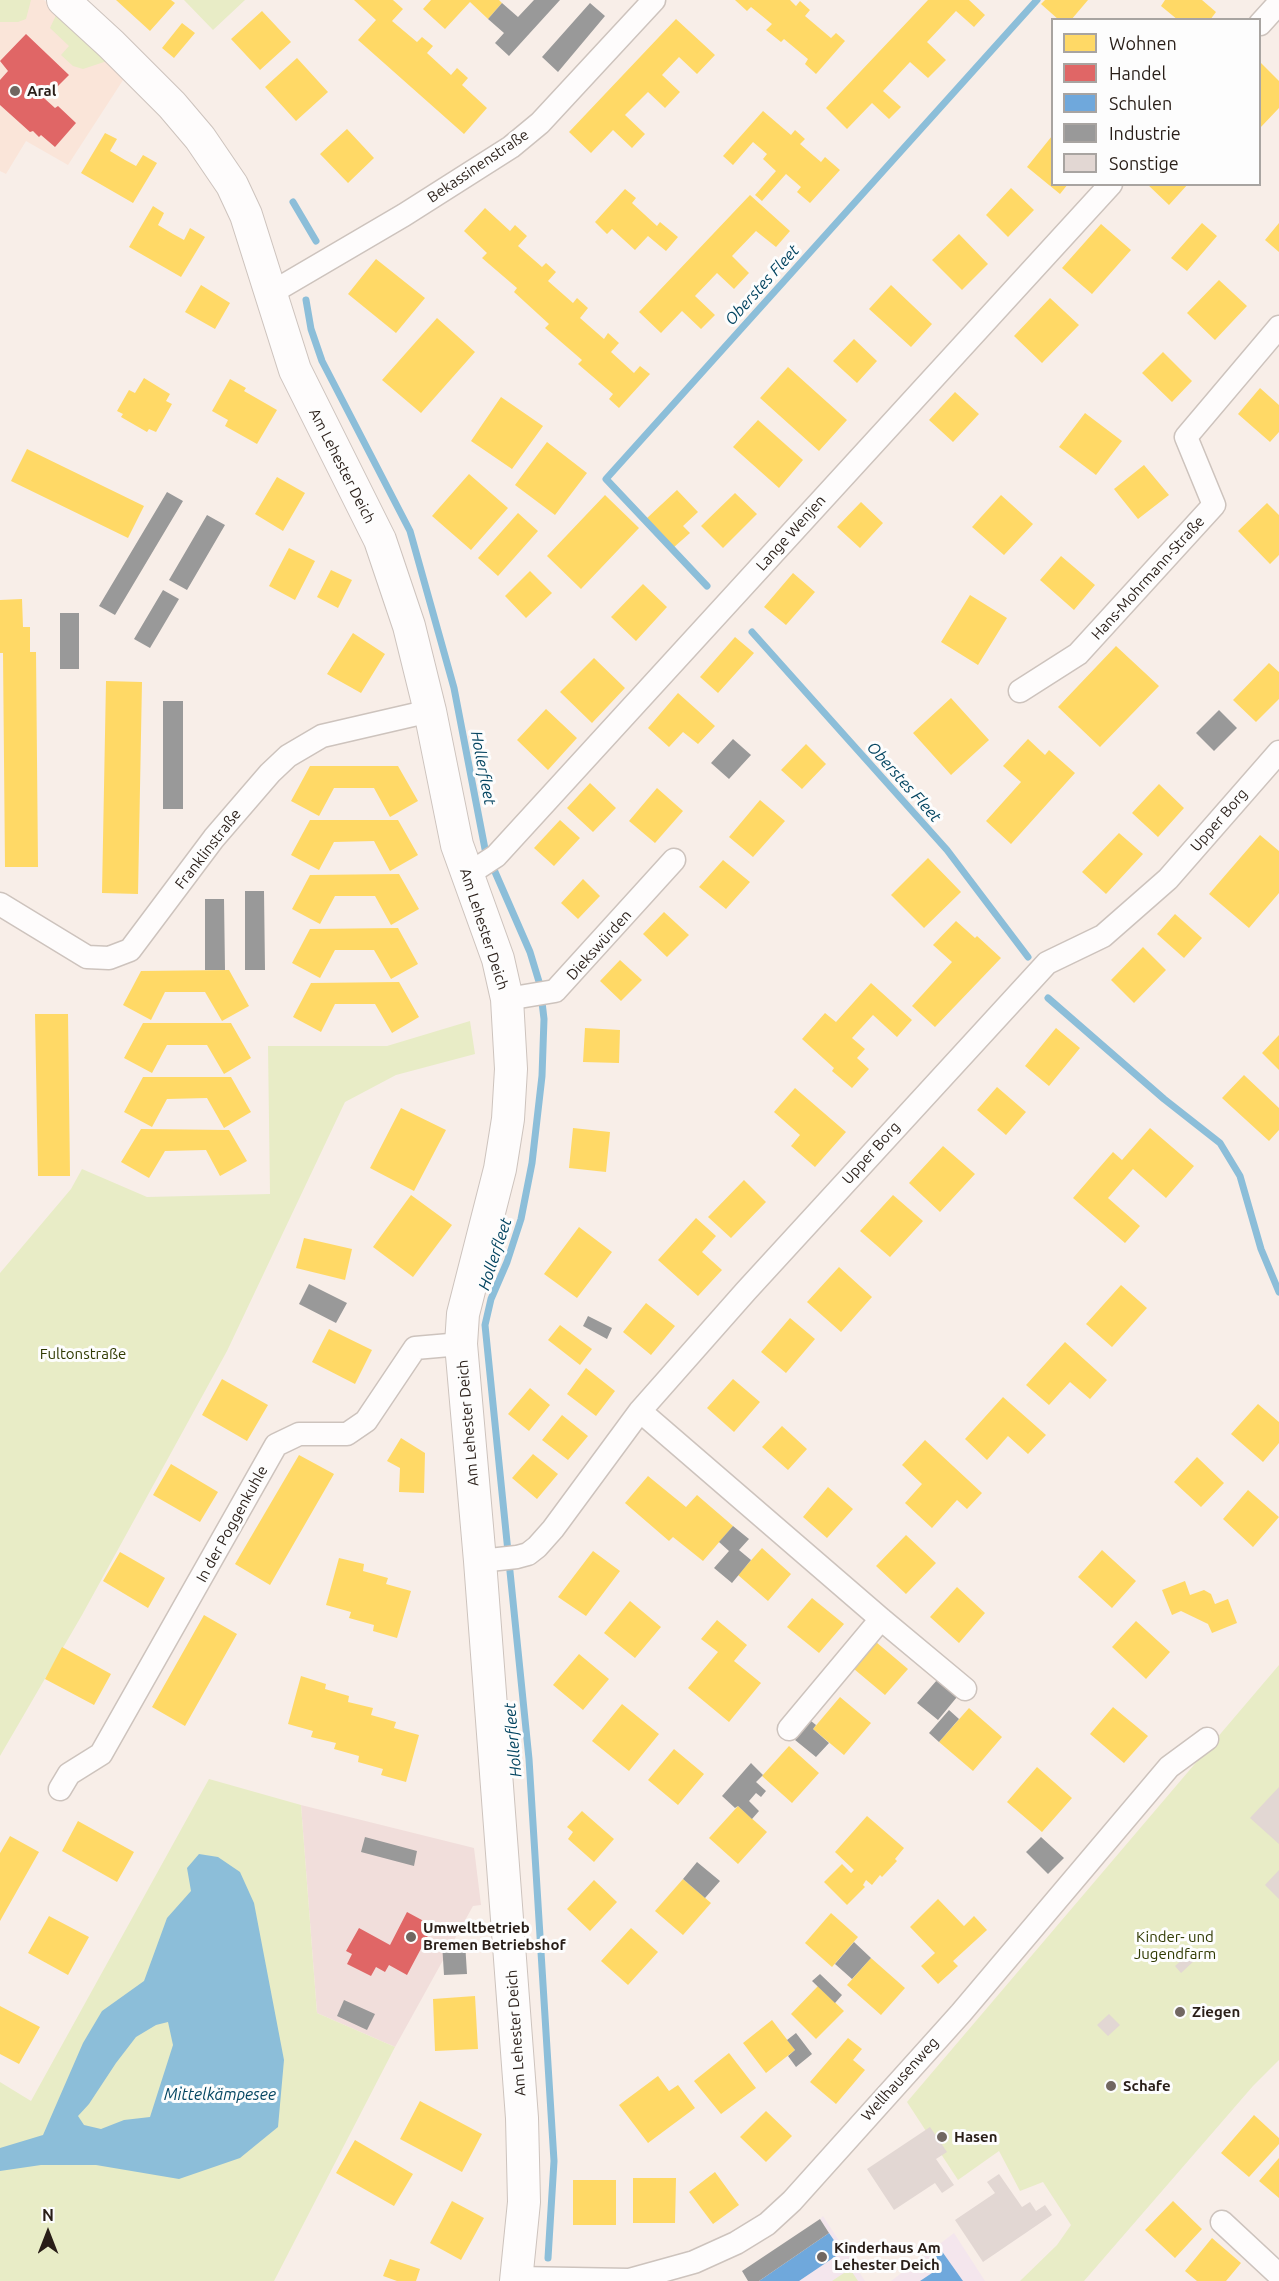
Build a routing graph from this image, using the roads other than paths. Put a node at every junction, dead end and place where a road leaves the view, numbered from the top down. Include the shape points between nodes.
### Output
1 (63, 0) edge
2 (654, 0) edge
3 (1279, 3) edge
4 (1261, 23) edge
5 (1109, 186) edge
6 (271, 293) junction
7 (1279, 327) edge
8 (1020, 691) dead end
9 (430, 711) junction
10 (1279, 752) edge
11 (674, 860) dead end
12 (482, 865) junction
13 (0, 904) edge
14 (529, 995) junction
15 (461, 1344) junction
16 (640, 1411) junction
17 (500, 1559) junction
18 (881, 1619) junction
19 (965, 1689) dead end
20 (789, 1729) dead end
21 (1207, 1739) dead end
22 (60, 1789) dead end
23 (1222, 2222) dead end
24 (1279, 2276) edge
25 (516, 2280) edge
26 (1275, 2281) edge

1 - 6 street, Am Lehester Deich via 172,105 200,138 246,215
2 - 6 street, Bekassinenstraße via 540,123 511,147 394,222
3 - 4 street
5 - 12 street, Lange Wenjen
6 - 9 street, Am Lehester Deich via 295,370 380,540 409,626
7 - 8 street, Hans-Mohrmann-Straße via 1186,437 1214,505 1078,654
9 - 12 street, Am Lehester Deich via 457,846
9 - 13 street, Franklinstraße via 322,736 288,756 214,838 130,950 109,958 87,957
10 - 16 street, Upper Borg via 1168,879 1103,936 1047,963
11 - 14 street, Diekswürden via 565,983 555,991
12 - 14 street, Am Lehester Deich via 498,960
14 - 15 street, Am Lehester Deich via 511,1069 500,1168 464,1314
15 - 17 street, Am Lehester Deich
15 - 22 street, In der Poggenkuhle via 415,1348 366,1421 347,1434 299,1434 276,1445 101,1754 69,1774
16 - 17 street, Upper Borg via 553,1529 528,1554
16 - 18 street
17 - 25 street, Am Lehester Deich via 523,2130 524,2202
18 - 19 street
18 - 20 street
21 - 25 street, Wellhausenweg via 1170,1767 961,2013 767,2224 694,2262 629,2280
23 - 24 street
24 - 26 street

